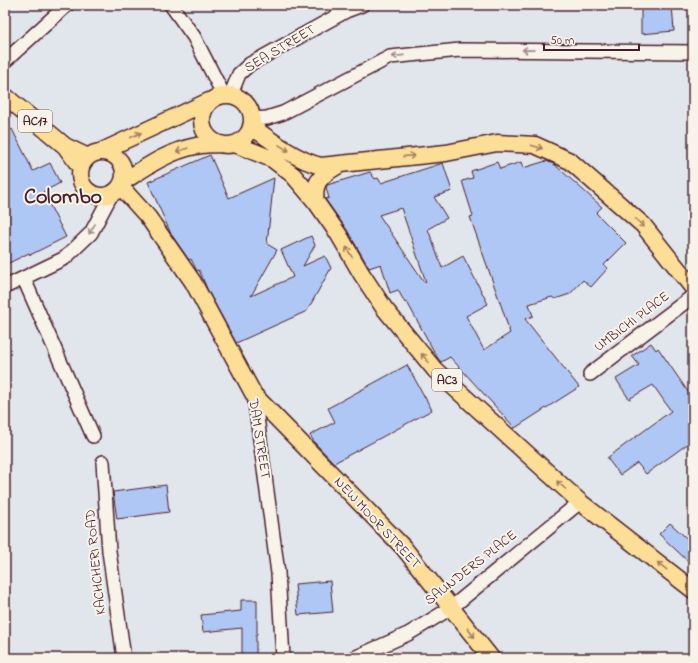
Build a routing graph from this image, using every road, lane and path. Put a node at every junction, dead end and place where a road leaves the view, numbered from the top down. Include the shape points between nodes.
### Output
1 (67, 5) edge
2 (171, 5) edge
3 (362, 5) edge
4 (693, 52) edge
5 (5, 62) edge
6 (5, 96) edge
7 (221, 96) junction
8 (252, 123) junction
9 (228, 144) junction
10 (90, 159) junction
11 (341, 164) junction
12 (118, 188) junction
13 (316, 202) junction
14 (24, 279) junction
15 (5, 287) edge
16 (693, 288) edge
17 (693, 296) edge
18 (590, 374) dead end
19 (254, 395) junction
20 (93, 436) dead end
21 (103, 462) dead end
22 (580, 502) junction
23 (693, 590) edge
24 (451, 608) junction
25 (124, 658) edge
26 (282, 658) edge
27 (354, 658) edge
28 (491, 658) edge

1 - 5 street
2 - 7 street via 194,37
3 - 7 street, SEA STREET via 346,10 250,64
4 -> 8 street via 460,50 390,57 283,113
6 - 10 main road, AC17 via 64,146
7 - 8 main road via 244,101 249,107
7 - 9 main road via 205,107 202,122 204,130 214,142
10 -> 7 main road
8 - 9 main road via 247,135
8 -> 11 main road via 272,141 312,164
9 -> 12 main road via 197,145 178,151
9 - 13 main road, AC3 via 272,159 293,175
10 - 12 main road via 113,154 118,158 125,171
10 - 12 main road via 80,175 85,188 90,193 104,197
11 - 13 main road via 326,172 318,181 314,190
11 -> 16 main road via 446,153 497,143 535,145 570,161 643,225
12 -> 14 street via 91,233 65,258
12 - 19 main road, DAM STREET via 148,218 193,282
22 -> 13 main road, AC3 via 435,370 384,308
14 - 15 street
14 - 20 street
17 - 18 street, UMBICHI PLACE
19 - 24 main road, NEW MOOR STREET via 403,547
19 - 26 street, DAM STREET via 278,573
21 - 25 street, KACHCHERI ROAD via 109,551
23 -> 22 main road, AC3
22 - 24 street, SAUNDERS PLACE
24 - 27 street, SAUNDERS PLACE via 408,634
24 -> 28 main road, NEW MOOR STREET

